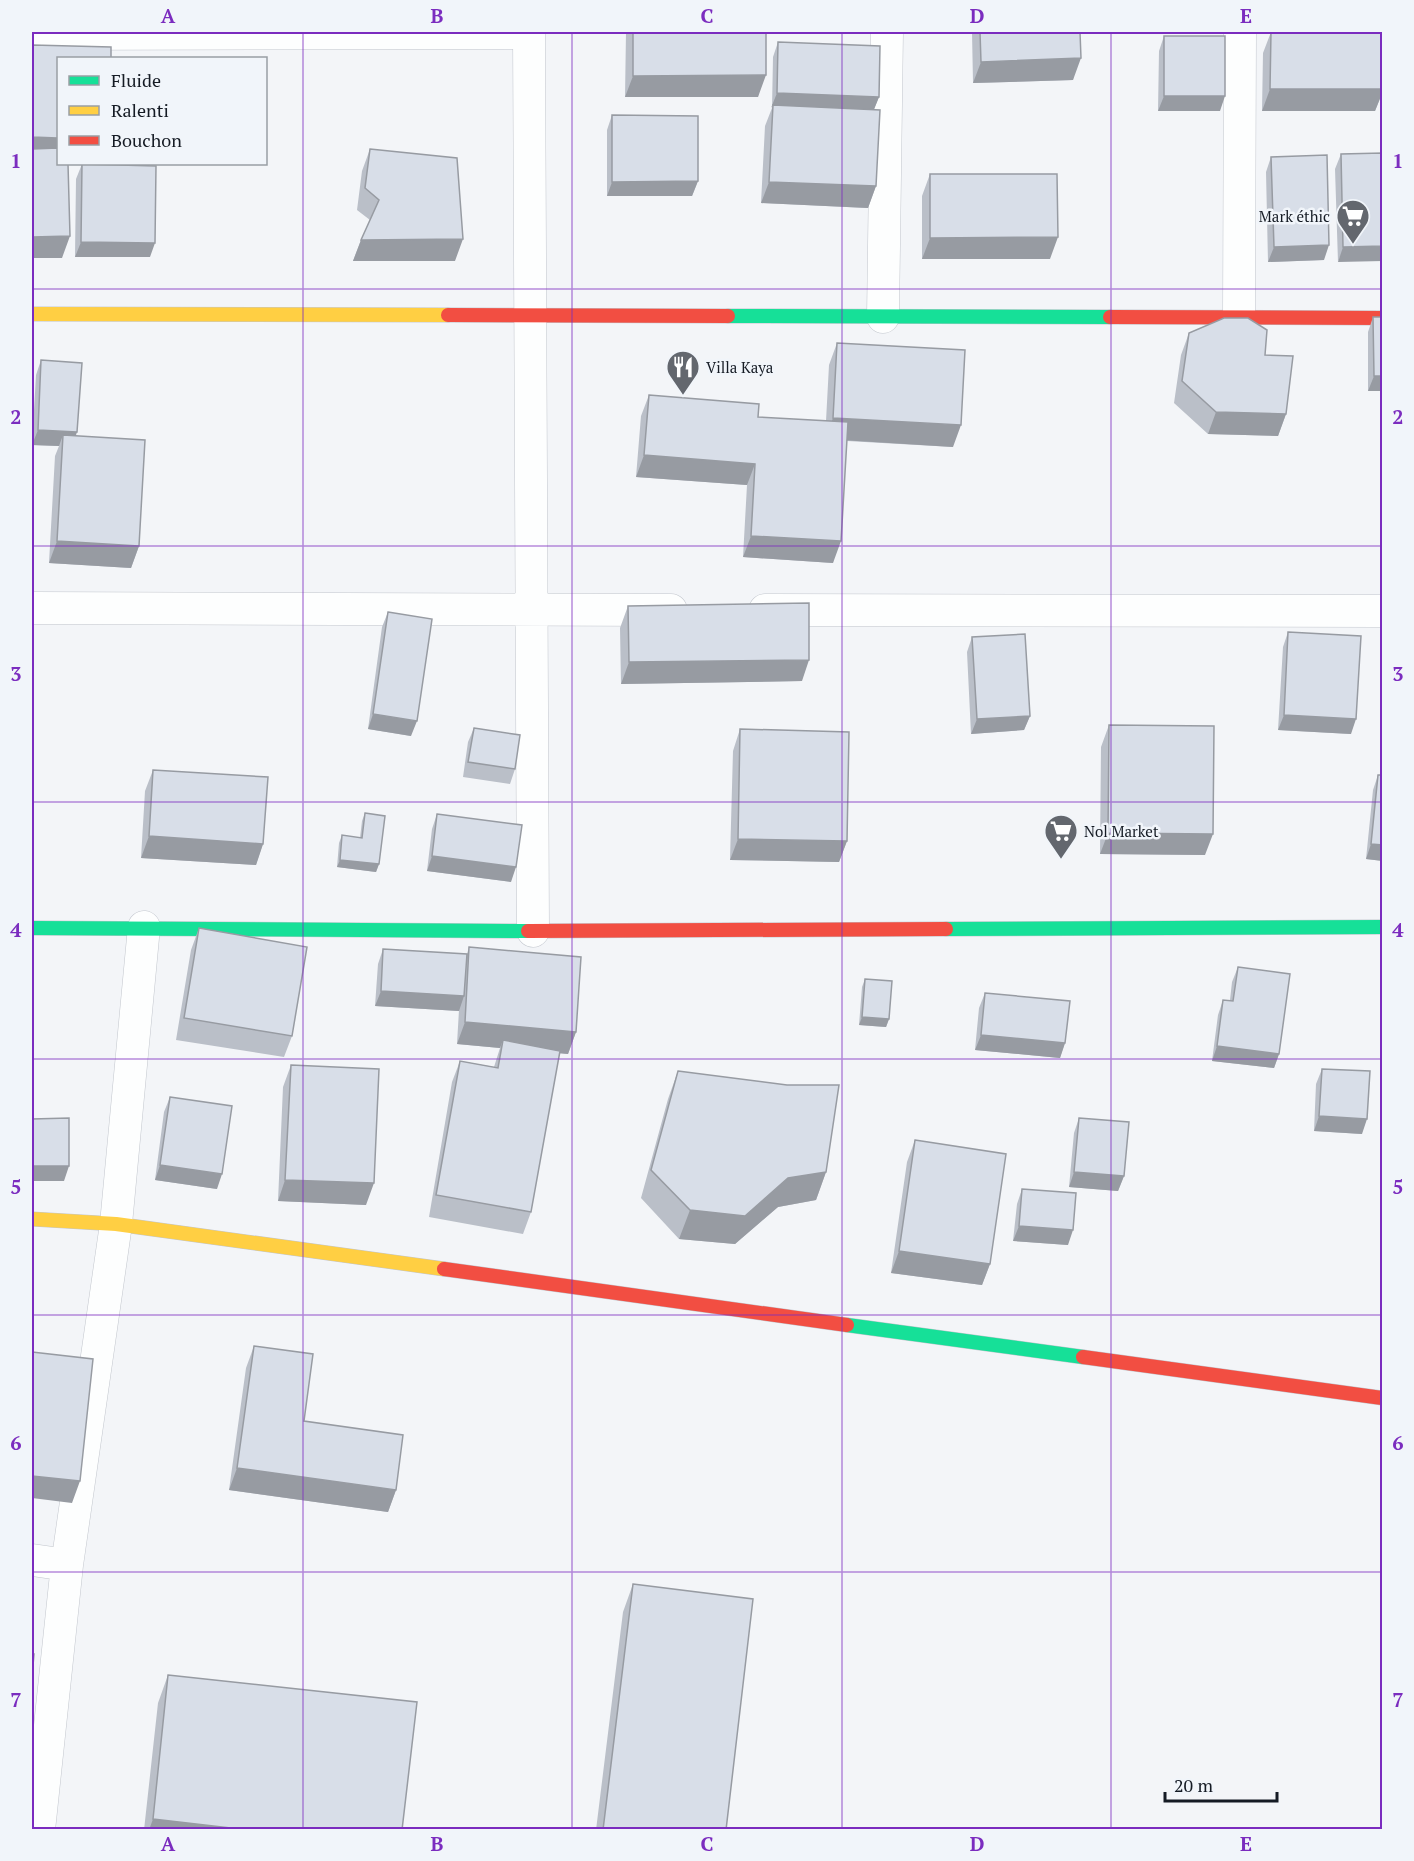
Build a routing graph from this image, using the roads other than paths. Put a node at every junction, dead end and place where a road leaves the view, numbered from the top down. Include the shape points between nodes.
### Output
1 (529, 32) edge
2 (887, 32) edge
3 (1240, 32) edge
4 (32, 34) edge
5 (32, 314) edge
6 (530, 316) junction
7 (883, 317) junction
8 (1239, 318) junction
9 (1383, 318) edge
10 (32, 608) edge
11 (531, 609) junction
12 (699, 610) edge
13 (735, 610) edge
14 (1383, 611) edge
15 (144, 927) junction
16 (1383, 927) edge
17 (32, 928) edge
18 (533, 931) junction
19 (32, 1219) edge
20 (116, 1224) junction
21 (1383, 1398) edge
22 (32, 1560) edge
23 (67, 1565) junction
24 (39, 1830) edge

1 - 4 street
1 - 6 street
2 - 7 street
3 - 8 street
5 - 6 street
6 - 7 street
6 - 11 street
7 - 8 street
8 - 9 street
10 - 11 street
11 - 12 street
11 - 18 street
13 - 14 street
15 - 17 street
15 - 18 street
15 - 20 street
16 - 18 street
19 - 20 street
20 - 21 street
20 - 23 street
22 - 23 street
23 - 24 street

